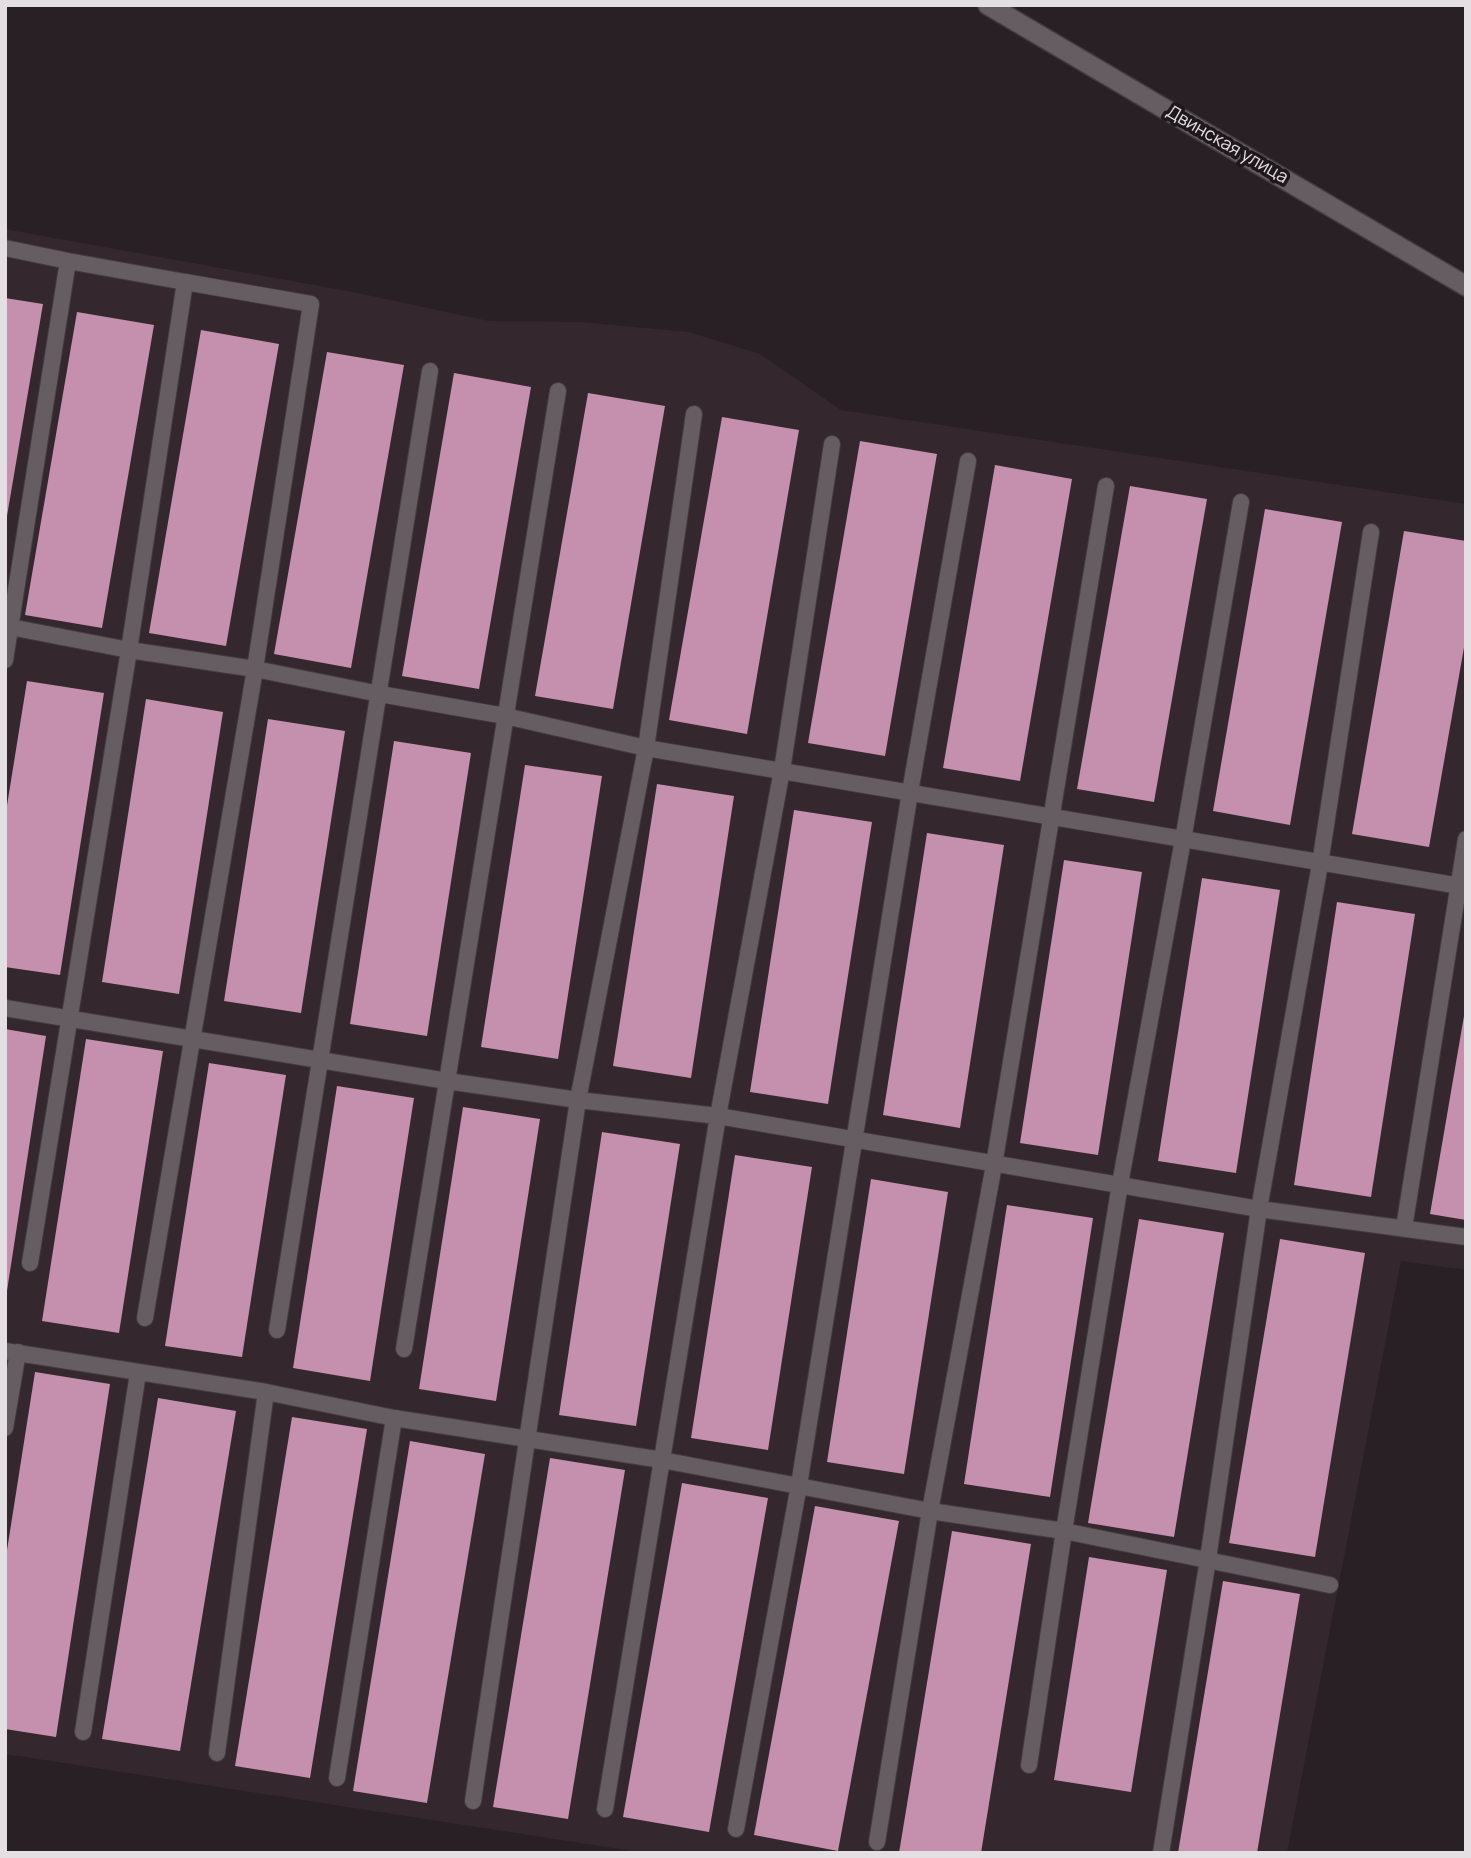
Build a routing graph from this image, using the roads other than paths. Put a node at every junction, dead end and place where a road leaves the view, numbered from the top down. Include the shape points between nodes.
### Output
1 (988, 5) edge
2 (5, 248) edge
3 (68, 261) junction
4 (185, 282) junction
5 (1466, 286) edge
6 (430, 371) dead end
7 (558, 391) dead end
8 (694, 414) dead end
9 (832, 444) dead end
10 (968, 461) dead end
11 (1106, 486) dead end
12 (1241, 502) dead end
13 (1371, 532) dead end
14 (8, 626) edge
15 (129, 650) junction
16 (5, 660) edge
17 (255, 669) junction
18 (380, 694) junction
19 (505, 716) junction
20 (646, 748) junction
21 (782, 770) junction
22 (910, 792) junction
23 (1051, 817) junction
24 (1466, 839) edge
25 (1183, 840) junction
26 (1320, 864) junction
27 (1462, 887) edge
28 (5, 1008) edge
29 (70, 1017) junction
30 (193, 1039) junction
31 (322, 1060) junction
32 (447, 1081) junction
33 (578, 1100) junction
34 (718, 1116) junction
35 (855, 1141) junction
36 (994, 1165) junction
37 (1120, 1184) junction
38 (1259, 1209) junction
39 (1404, 1228) junction
40 (1466, 1237) edge
41 (30, 1263) dead end
42 (145, 1318) dead end
43 (277, 1330) dead end
44 (404, 1349) dead end
45 (12, 1351) edge
46 (138, 1373) junction
47 (266, 1392) junction
48 (394, 1418) junction
49 (5, 1428) edge
50 (527, 1439) junction
51 (662, 1460) junction
52 (799, 1485) junction
53 (930, 1510) junction
54 (1064, 1531) junction
55 (1208, 1559) junction
56 (1330, 1585) dead end
57 (83, 1732) dead end
58 (217, 1753) dead end
59 (1029, 1765) dead end
60 (337, 1778) dead end
61 (473, 1801) dead end
62 (605, 1810) dead end
63 (736, 1829) dead end
64 (877, 1842) dead end
65 (1161, 1853) edge

1 - 5 street, Двинская улица
2 - 3 lane
3 - 4 lane
3 - 14 lane
4 - 15 lane
4 - 17 lane via 311,304
6 - 18 lane
7 - 19 lane
8 - 20 lane
9 - 21 lane
10 - 22 lane
11 - 23 lane
12 - 25 lane
13 - 26 lane
14 - 15 lane
14 - 16 lane
15 - 17 lane
15 - 29 lane
17 - 18 lane
17 - 30 lane
18 - 19 lane
18 - 31 lane
19 - 20 lane
19 - 32 lane
20 - 21 lane
20 - 33 lane
21 - 22 lane
21 - 34 lane
22 - 23 lane
22 - 35 lane
23 - 25 lane
23 - 36 lane
24 - 27 lane
25 - 26 lane
25 - 37 lane
26 - 27 lane
26 - 38 lane
27 - 39 lane
28 - 29 lane
29 - 30 lane
29 - 41 lane
30 - 31 lane
30 - 42 lane
31 - 32 lane
31 - 43 lane
32 - 33 lane
32 - 44 lane
33 - 34 lane
33 - 50 lane
34 - 35 lane
34 - 51 lane
35 - 36 lane
35 - 52 lane
36 - 37 lane
36 - 53 lane
37 - 38 lane
37 - 54 lane
38 - 39 lane
38 - 55 lane
39 - 40 lane
45 - 46 lane
45 - 49 lane
46 - 47 lane
46 - 57 lane
47 - 48 lane
47 - 58 lane
48 - 50 lane
48 - 60 lane
50 - 51 lane
50 - 61 lane
51 - 52 lane
51 - 62 lane
52 - 53 lane
52 - 63 lane
53 - 54 lane
53 - 64 lane
54 - 55 lane
54 - 59 lane
55 - 56 lane
55 - 65 lane

